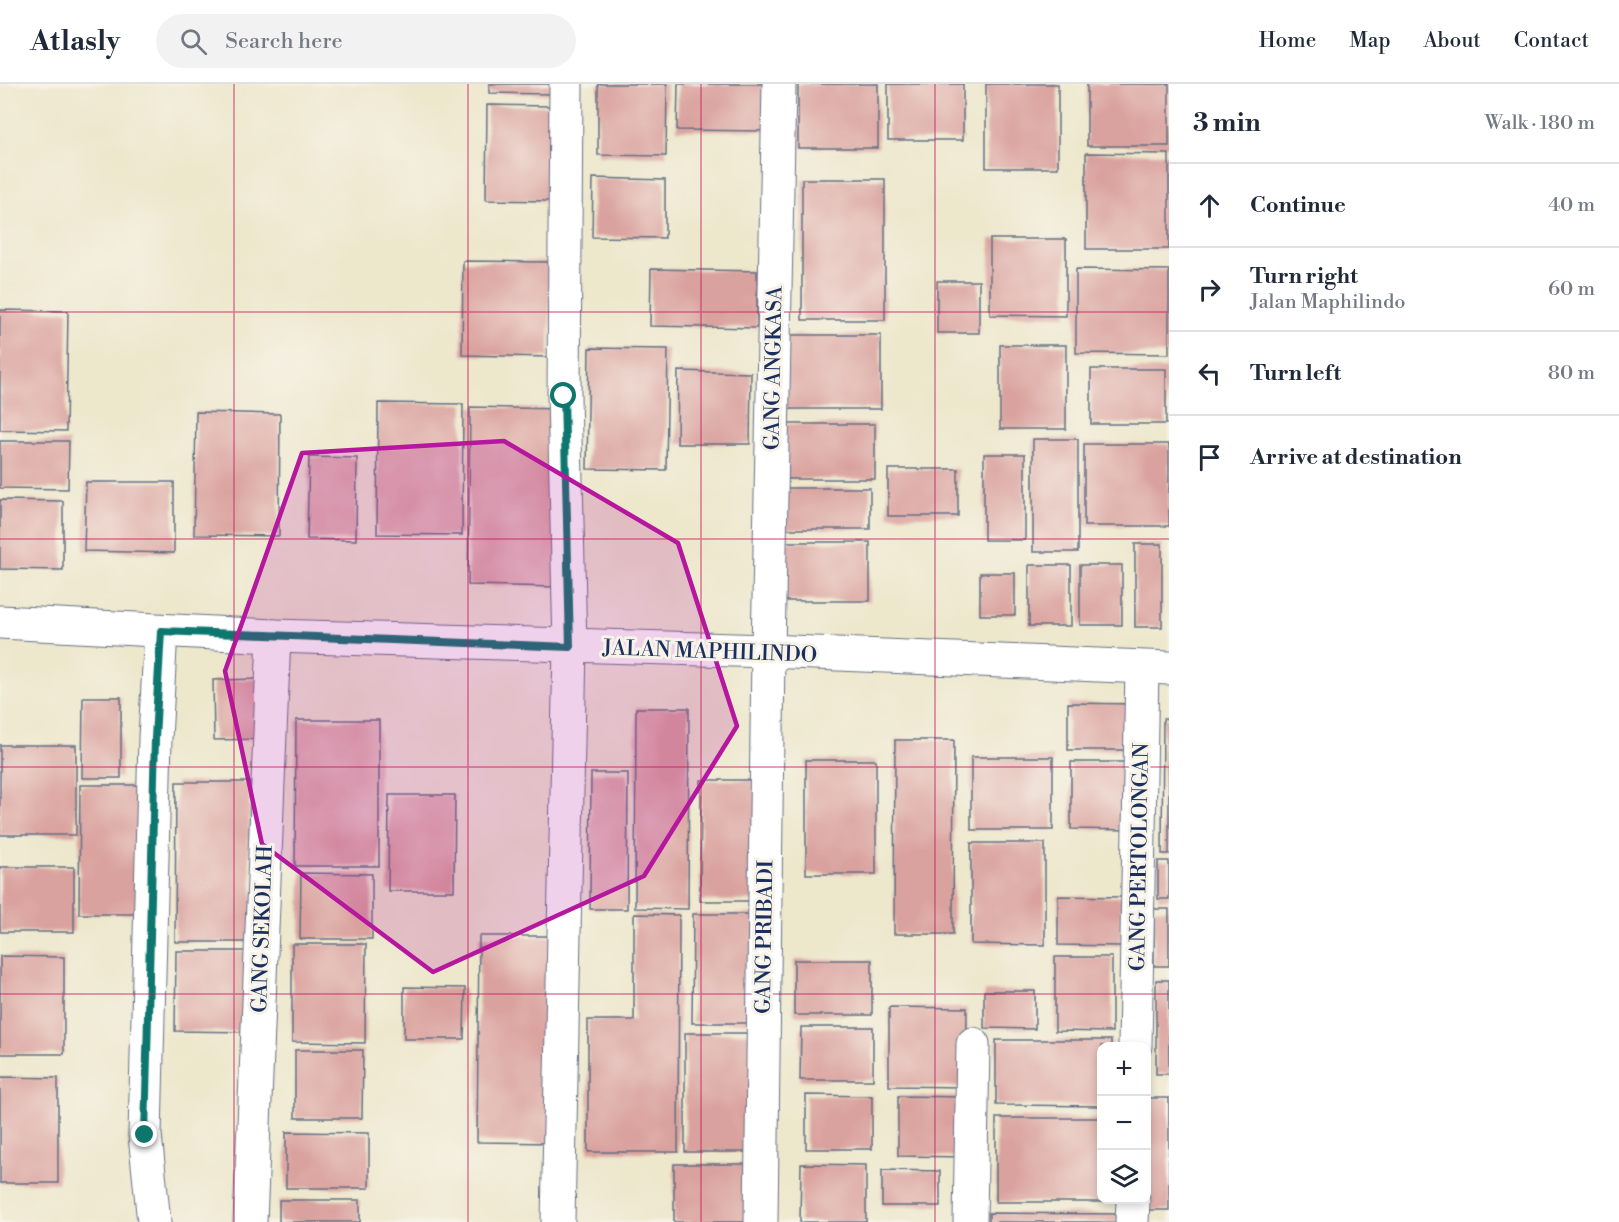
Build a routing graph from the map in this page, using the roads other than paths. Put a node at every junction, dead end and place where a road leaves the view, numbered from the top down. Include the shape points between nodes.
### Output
1 (566, 84) edge
2 (779, 84) edge
3 (0, 622) edge
4 (161, 631) junction
5 (274, 636) junction
6 (570, 647) junction
7 (768, 651) junction
8 (1155, 668) edge
9 (1135, 1042) edge
10 (973, 1044) dead end
11 (1132, 1204) edge
12 (154, 1222) edge
13 (250, 1222) edge
14 (558, 1222) edge
15 (761, 1222) edge
16 (970, 1222) edge
17 (1132, 1222) edge

1 - 6 street via 564,396
2 - 7 street, GANG ANGKASA
3 - 4 street, JALAN MAPHILINDO
4 - 5 street, JALAN MAPHILINDO
4 - 12 street via 145,1135
5 - 6 street, JALAN MAPHILINDO
5 - 13 street, GANG SEKOLAH
6 - 7 street, JALAN MAPHILINDO
6 - 14 street
7 - 8 street, JALAN MAPHILINDO
7 - 15 street, GANG PRIBADI
8 - 9 street, GANG PERTOLONGAN
10 - 16 street
11 - 17 street

